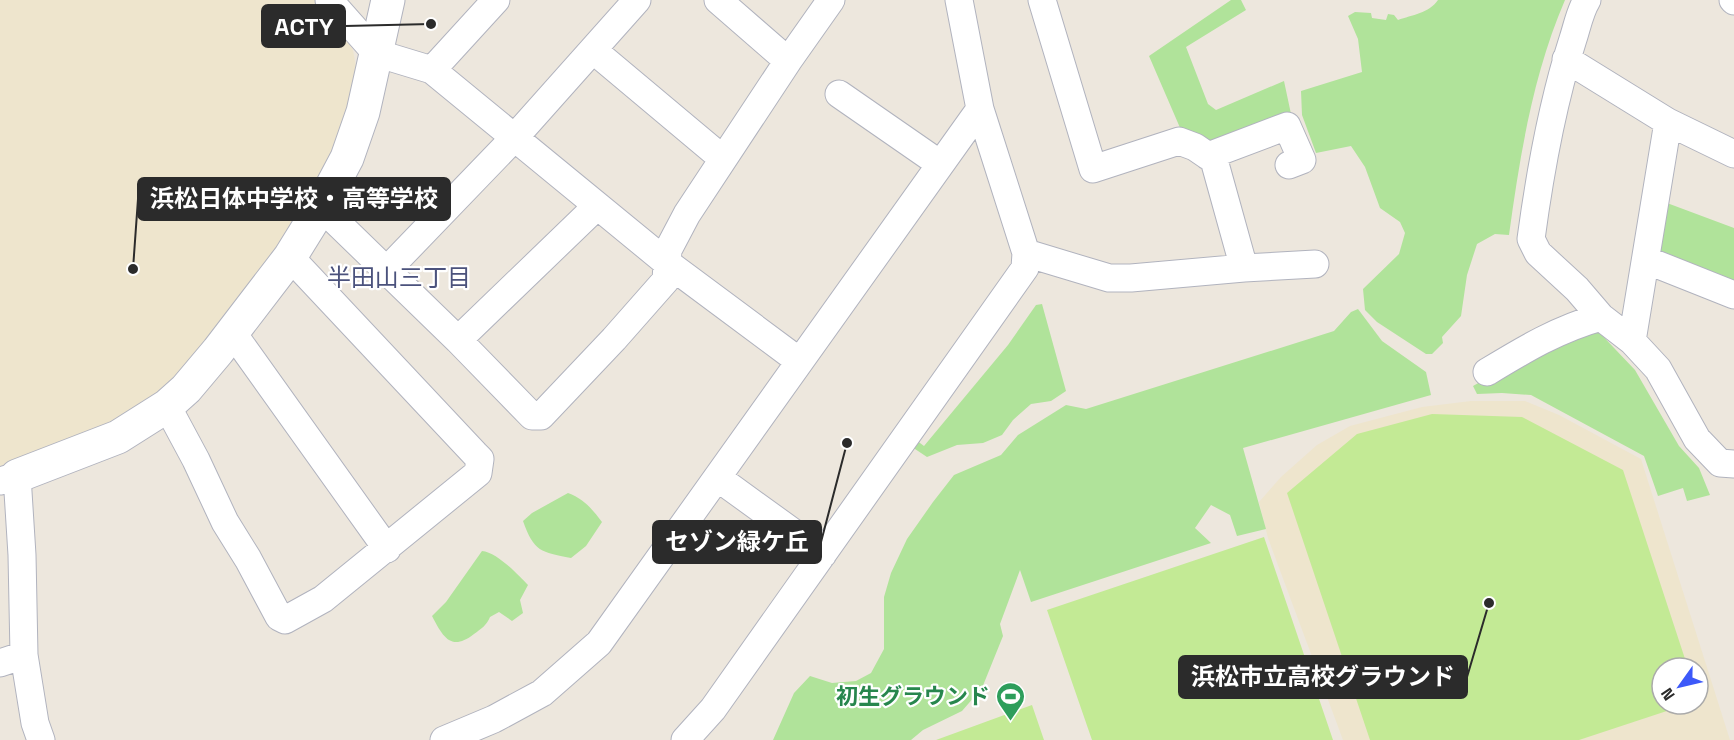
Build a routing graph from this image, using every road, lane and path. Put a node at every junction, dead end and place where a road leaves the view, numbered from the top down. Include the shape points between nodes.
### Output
1 (329, 0) edge
2 (388, 0) edge
3 (496, 0) edge
4 (637, 0) edge
5 (718, 0) edge
6 (831, 0) edge
7 (959, 0) edge
8 (1042, 0) edge
9 (1587, 0) edge
10 (593, 50) junction
11 (376, 53) junction
12 (1566, 59) junction
13 (788, 61) junction
14 (432, 70) junction
15 (838, 94) dead end
16 (980, 109) junction
17 (1668, 122) junction
18 (515, 137) junction
19 (1734, 154) edge
20 (1208, 156) junction
21 (723, 159) junction
22 (940, 164) junction
23 (1289, 165) dead end
24 (597, 206) junction
25 (321, 207) junction
26 (1026, 253) junction
27 (290, 257) junction
28 (1646, 260) junction
29 (666, 262) junction
30 (1315, 264) dead end
31 (1244, 268) junction
32 (386, 271) junction
33 (1734, 295) edge
34 (1601, 317) junction
35 (232, 332) junction
36 (458, 340) junction
37 (1632, 342) junction
38 (799, 361) junction
39 (1487, 372) dead end
40 (167, 406) junction
41 (1734, 464) edge
42 (718, 478) junction
43 (9, 479) edge
44 (387, 549) junction
45 (823, 554) junction
46 (12, 659) edge
47 (454, 738) edge
48 (41, 740) edge
49 (685, 740) edge

1 - 11 street
2 - 11 street
3 - 14 street
4 - 10 street
5 - 13 street
6 - 13 street
7 - 16 street
8 - 20 street via 1093,169 1179,141
9 - 12 street
10 - 18 street
10 - 21 street
11 - 14 street
11 - 25 street via 356,135
12 - 17 street
12 - 34 street via 1546,144 1532,239 1538,253
13 - 21 street
14 - 18 street
15 - 22 street
16 - 22 street
16 - 26 street
17 - 19 street
17 - 28 street
18 - 24 street
18 - 32 street
20 - 23 street via 1287,126 1302,160
20 - 31 street via 1214,160
21 - 29 street via 687,214
22 - 38 street
24 - 29 street
24 - 36 street
25 - 27 street
25 - 32 street
26 - 31 street via 1109,278
26 - 45 street via 1025,268
27 - 35 street
27 - 44 street via 480,459 478,473
28 - 33 street
28 - 37 street
29 - 36 street via 666,280 542,416 532,416
29 - 38 street
30 - 31 street
32 - 36 street
34 - 37 street
34 - 39 street via 1550,334
35 - 40 street via 186,389
35 - 44 street
37 - 41 street via 1658,369 1697,439 1720,463
38 - 42 street
40 - 43 street via 118,437
40 - 44 street via 225,522 279,617 285,620 323,600
42 - 45 street
42 - 47 street via 599,643 542,693
43 - 46 street via 22,555
45 - 49 street via 712,709
46 - 48 street

